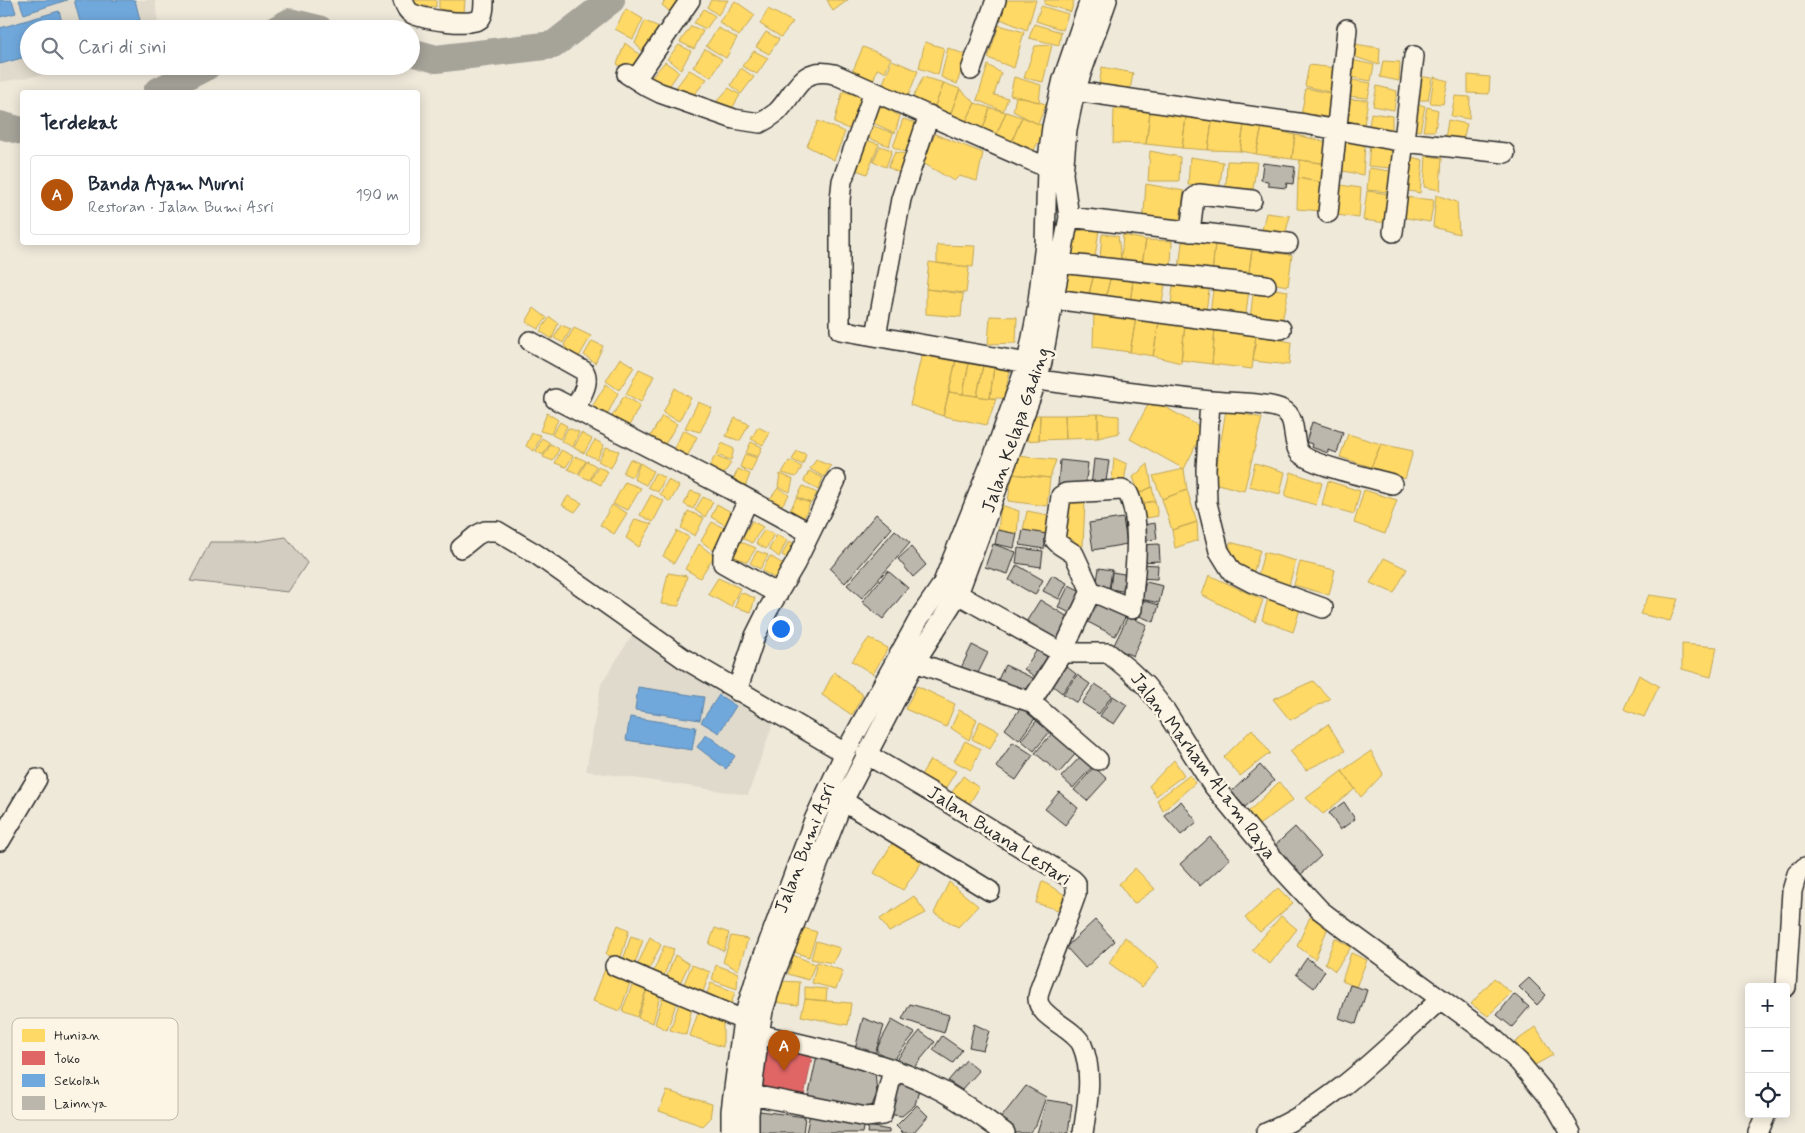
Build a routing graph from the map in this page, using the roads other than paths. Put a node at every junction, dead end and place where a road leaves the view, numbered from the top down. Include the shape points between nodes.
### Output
1 (403, 0) edge
2 (484, 0) edge
3 (690, 0) edge
4 (996, 0) edge
5 (1090, 0) edge
6 (1107, 0) edge
7 (1347, 29) dead end
8 (1414, 56) dead end
9 (972, 70) dead end
10 (1075, 91) junction
11 (874, 92) junction
12 (929, 115) junction
13 (1336, 129) junction
14 (1404, 142) junction
15 (1505, 153) dead end
16 (1055, 171) junction
17 (1252, 200) dead end
18 (1328, 213) dead end
19 (1069, 217) junction
20 (1190, 232) junction
21 (1393, 232) dead end
22 (1288, 243) dead end
23 (1060, 263) junction
24 (1266, 285) dead end
25 (1054, 300) junction
26 (1281, 329) dead end
27 (876, 336) junction
28 (530, 341) dead end
29 (1027, 363) junction
30 (1037, 380) junction
31 (555, 399) dead end
32 (1210, 401) junction
33 (575, 409) junction
34 (836, 480) dead end
35 (1392, 484) dead end
36 (748, 500) junction
37 (810, 533) junction
38 (461, 548) dead end
39 (950, 590) junction
40 (1090, 591) junction
41 (778, 594) junction
42 (1323, 608) dead end
43 (1062, 653) junction
44 (915, 662) junction
45 (737, 691) junction
46 (1030, 702) junction
47 (845, 753) junction
48 (866, 754) junction
49 (1098, 760) dead end
50 (37, 779) dead end
51 (843, 801) junction
52 (6, 817) edge
53 (0, 841) edge
54 (1805, 867) edge
55 (990, 892) dead end
56 (615, 966) dead end
57 (766, 974) junction
58 (1786, 983) edge
59 (1441, 999) junction
60 (743, 1020) junction
61 (759, 1034) junction
62 (893, 1070) junction
63 (752, 1095) junction
64 (1764, 1118) edge
65 (731, 1133) edge
66 (749, 1133) edge
67 (1005, 1133) edge
68 (1083, 1133) edge
69 (1266, 1133) edge
70 (1571, 1133) edge
71 (1758, 1133) edge

1 - 2 street via 406,8 418,16 459,23 478,21 484,10
3 - 11 street via 631,76 646,86 734,119 760,123 773,115 798,84 816,72 834,74
4 - 9 street
5 - 16 street, Jalan Kelapa Gading via 1063,79 1052,127
6 - 10 street, Jalan Kelapa Gading
7 - 13 street
8 - 14 street
10 - 13 street
10 - 16 street, Jalan Kelapa Gading
11 - 12 street
11 - 27 street via 842,180 840,330
12 - 16 street
12 - 27 street via 901,199
13 - 14 street
13 - 18 street
14 - 15 street
14 - 21 street
16 - 19 street, Jalan Kelapa Gading
16 - 29 street, Jalan Kelapa Gading
17 - 20 street via 1199,194 1194,198
19 - 20 street
19 - 23 street, Jalan Kelapa Gading
20 - 22 street
23 - 24 street
23 - 25 street, Jalan Kelapa Gading
25 - 26 street
25 - 30 street, Jalan Kelapa Gading
27 - 29 street
28 - 33 street via 584,371 587,382
29 - 39 street, Jalan Kelapa Gading
30 - 32 street
30 - 39 street, Jalan Kelapa Gading
31 - 33 street
32 - 35 street via 1283,410 1291,420 1297,447 1304,457
32 - 42 street via 1207,503 1219,551 1232,572 1252,583
33 - 36 street
34 - 37 street
36 - 37 street
36 - 41 street via 723,555 723,563
37 - 41 street
38 - 45 street via 485,531 497,531
39 - 43 street, Jalan Marham ALam Raya
39 - 44 street, Jalan Bumi Asri
39 - 47 street, Jalan Bumi Asri via 912,630
40 - 40 street via 1132,609 1136,541 1134,515 1128,494 1122,490 1061,496 1055,540 1074,554
40 - 43 street
41 - 45 street via 755,636
43 - 46 street
43 - 59 street, Jalan Marham ALam Raya via 1108,653 1129,670 1165,710 1211,783 1320,910
44 - 46 street
44 - 48 street, Jalan Bumi Asri
45 - 47 street
46 - 49 street
47 - 57 street, Jalan Bumi Asri via 814,820
48 - 51 street, Jalan Bumi Asri
48 - 68 street, Jalan Buana Lestari via 1076,883 1076,894 1038,1000 1039,1006 1070,1030 1082,1046 1087,1062 1088,1092
50 - 52 street
51 - 55 street
51 - 57 street, Jalan Bumi Asri
52 - 53 street
54 - 58 street via 1797,874 1792,891
56 - 60 street
57 - 60 street, Jalan Bumi Asri
57 - 61 street, Jalan Bumi Asri
59 - 69 street via 1357,1074 1301,1116
59 - 70 street, Jalan Marham ALam Raya via 1489,1034 1519,1062 1556,1107
60 - 65 street, Jalan Bumi Asri
61 - 62 street
61 - 63 street, Jalan Bumi Asri
62 - 63 street via 882,1115 878,1117
62 - 67 street via 943,1091
63 - 66 street, Jalan Bumi Asri
64 - 71 street

